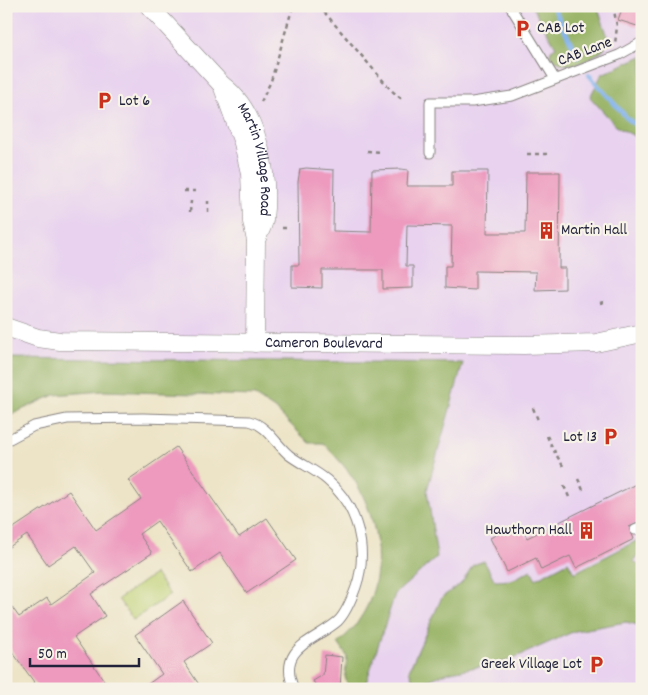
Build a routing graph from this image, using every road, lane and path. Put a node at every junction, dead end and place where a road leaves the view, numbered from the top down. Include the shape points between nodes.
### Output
1 (149, 6) edge
2 (293, 6) edge
3 (319, 6) edge
4 (510, 6) edge
5 (613, 6) edge
6 (642, 42) edge
7 (608, 59) junction
8 (555, 79) junction
9 (404, 101) dead end
10 (261, 102) dead end
11 (367, 152) dead end
12 (381, 152) dead end
13 (430, 153) dead end
14 (527, 154) dead end
15 (548, 154) dead end
16 (184, 191) dead end
17 (196, 191) dead end
18 (191, 201) dead end
19 (208, 201) dead end
20 (190, 212) dead end
21 (208, 212) dead end
22 (282, 228) dead end
23 (290, 228) dead end
24 (604, 302) dead end
25 (600, 303) dead end
26 (6, 328) edge
27 (642, 333) edge
28 (255, 343) junction
29 (533, 408) dead end
30 (538, 420) dead end
31 (547, 436) dead end
32 (6, 441) edge
33 (563, 466) dead end
34 (578, 479) dead end
35 (564, 486) dead end
36 (583, 490) dead end
37 (569, 496) dead end
38 (294, 689) edge

1 - 28 street, Martin Village Road via 245,109 261,160 264,220 256,241
2 - 10 path via 271,81
3 - 9 path
4 - 8 lane
5 - 7 path via 616,40
6 - 7 lane, CAB Lane
7 - 8 lane, CAB Lane
8 - 13 lane, CAB Lane via 512,96 484,101 430,102
11 - 12 path
14 - 15 path
16 - 17 path
18 - 20 path
19 - 21 path
22 - 23 path
24 - 25 path
26 - 28 street, Cameron Boulevard via 32,337 60,341
27 - 28 street, Cameron Boulevard via 596,343 556,346
29 - 30 path
31 - 33 path
32 - 38 lane via 40,424 67,419 243,420 260,424 288,454 327,480 357,524 362,545 361,567 357,587 339,619 295,651 290,665
34 - 36 path
35 - 37 path

